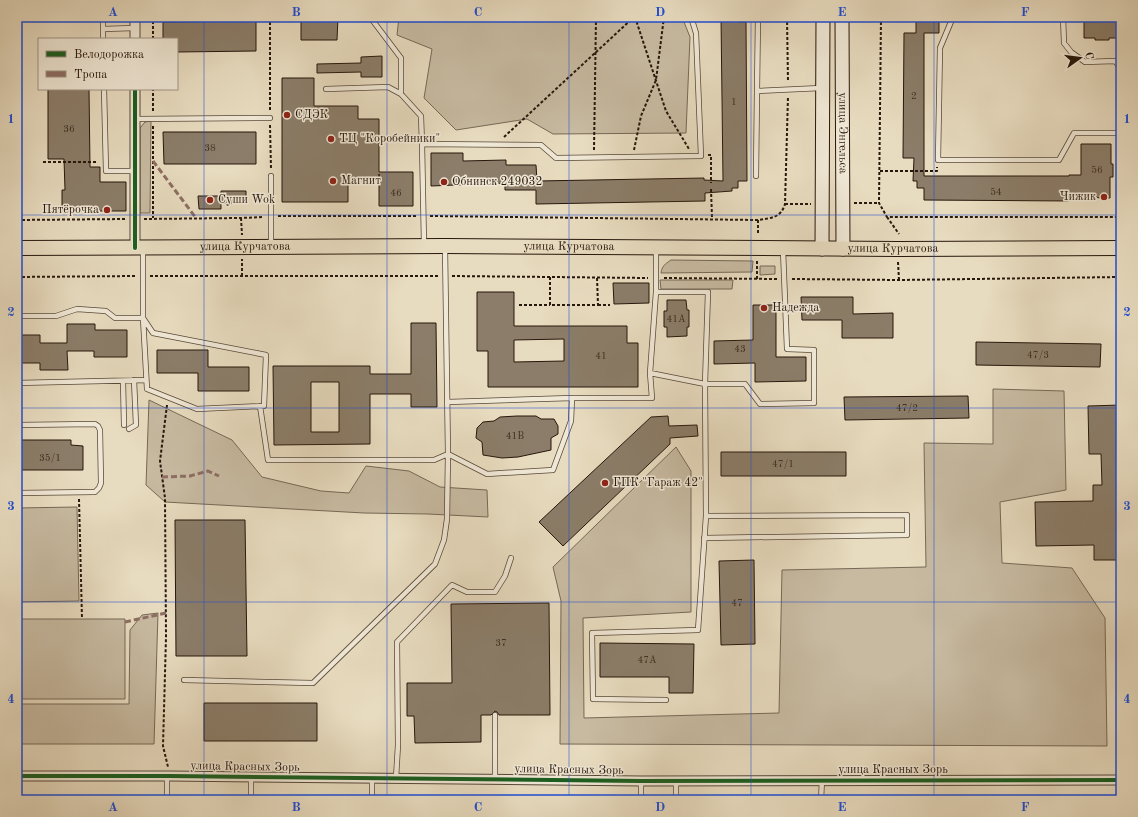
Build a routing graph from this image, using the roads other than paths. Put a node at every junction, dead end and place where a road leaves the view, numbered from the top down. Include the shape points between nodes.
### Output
1 (103, 17) edge
2 (134, 17) edge
3 (370, 17) edge
4 (691, 17) edge
5 (758, 17) edge
6 (823, 17) edge
7 (842, 17) edge
8 (953, 17) edge
9 (1063, 17) edge
10 (135, 28) junction
11 (103, 29) junction
12 (104, 38) edge
13 (135, 38) edge
14 (1121, 69) edge
15 (823, 88) junction
16 (326, 89) dead end
17 (104, 90) edge
18 (135, 90) edge
19 (757, 91) junction
20 (401, 94) junction
21 (270, 118) road end
22 (135, 119) junction
23 (1121, 133) edge
24 (422, 144) junction
25 (135, 172) junction
26 (271, 176) road end
27 (756, 176) dead end
28 (424, 246) junction
29 (445, 246) junction
30 (271, 247) junction
31 (656, 247) junction
32 (17, 248) edge
33 (139, 248) junction
34 (782, 248) junction
35 (1121, 248) edge
36 (822, 249) junction
37 (843, 249) junction
38 (656, 292) junction
39 (17, 316) edge
40 (143, 318) junction
41 (650, 373) junction
42 (134, 380) junction
43 (146, 380) junction
44 (123, 381) junction
45 (17, 383) edge
46 (705, 384) junction
47 (572, 398) junction
48 (448, 402) junction
49 (260, 406) junction
50 (17, 425) edge
51 (124, 425) dead end
52 (129, 429) dead end
53 (448, 454) junction
54 (17, 492) edge
55 (706, 516) junction
56 (704, 538) junction
57 (511, 558) dead end
58 (184, 680) dead end
59 (666, 700) dead end
60 (495, 715) dead end
61 (17, 776) edge
62 (168, 776) junction
63 (251, 777) junction
64 (372, 778) junction
65 (396, 778) junction
66 (495, 779) junction
67 (822, 780) junction
68 (1121, 780) edge
69 (642, 781) junction
70 (676, 781) junction
71 (251, 798) edge
72 (372, 798) edge
73 (167, 799) edge
74 (641, 800) edge
75 (676, 800) edge
76 (821, 800) edge

1 - 11 lane
2 - 10 street
3 - 20 lane via 401,58
4 - 24 lane via 696,33 701,156 556,158 541,145
5 - 19 lane
6 - 15 main road, улица Энгельса
7 - 37 main road, улица Энгельса
8 - 23 lane via 940,48 938,160 1059,160 1074,133
9 - 14 lane via 1064,43 1071,52 1085,62 1115,61
10 - 11 lane
10 - 13 street
11 - 12 lane
15 - 19 lane
15 - 36 main road, улица Энгельса
16 - 20 lane via 388,87
17 - 25 lane via 106,171
18 - 22 street
19 - 27 lane
20 - 24 lane via 421,116
21 - 22 lane
22 - 25 street
24 - 28 lane
25 - 33 street via 135,219
26 - 30 lane
28 - 29 main road, улица Курчатова
28 - 30 main road, улица Курчатова
29 - 31 main road, улица Курчатова
29 - 48 lane
30 - 33 main road, улица Курчатова
31 - 34 main road, улица Курчатова
31 - 38 lane
32 - 33 main road, улица Курчатова
33 - 40 lane via 143,276
34 - 36 main road, улица Курчатова
34 - 46 lane via 787,349 814,350 814,403 760,404 745,384
35 - 37 main road, улица Курчатова
36 - 37 main road, улица Курчатова
38 - 41 lane
38 - 46 lane via 708,292
39 - 40 lane via 56,316 77,310 106,311 115,318
40 - 43 lane
40 - 49 lane via 153,333 266,355 264,406
41 - 46 lane
41 - 47 lane via 652,398
42 - 43 lane
42 - 44 lane
42 - 52 lane via 136,425
43 - 49 lane via 147,389 197,409
44 - 45 lane
44 - 51 lane
46 - 55 lane
47 - 48 lane
47 - 53 lane via 571,421 553,470 487,474
48 - 53 lane
49 - 53 lane via 268,460 434,460
50 - 54 lane via 98,426 101,483 95,492
53 - 58 lane via 447,519 444,540 435,564 313,683
55 - 56 lane
55 - 56 lane via 907,515 907,536
56 - 59 lane via 698,630 592,633 593,699
57 - 65 lane via 505,576 495,592 467,592 452,585 398,642
60 - 66 lane
61 - 62 street, улица Красных Зорь
62 - 63 street, улица Красных Зорь
62 - 73 lane
63 - 64 street, улица Красных Зорь
63 - 71 lane
64 - 65 street, улица Красных Зорь
64 - 72 lane
65 - 66 street, улица Красных Зорь
66 - 69 street, улица Красных Зорь
67 - 68 street, улица Красных Зорь
67 - 70 street, улица Красных Зорь
67 - 76 lane
69 - 70 street, улица Красных Зорь
69 - 74 lane
70 - 75 lane

